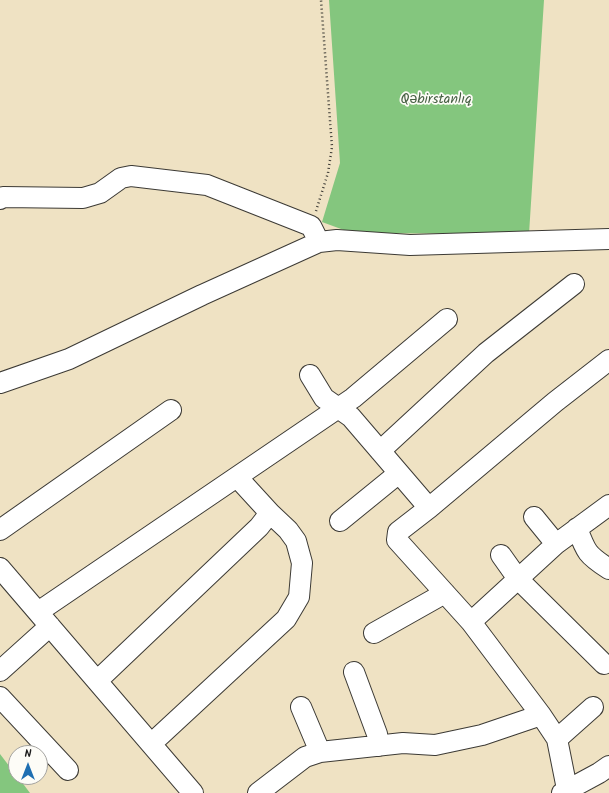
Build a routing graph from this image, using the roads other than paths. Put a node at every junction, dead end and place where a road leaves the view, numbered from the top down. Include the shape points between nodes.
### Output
1 (0, 199) edge
2 (315, 234) junction
3 (609, 239) edge
4 (574, 284) dead end
5 (447, 319) dead end
6 (609, 360) edge
7 (310, 375) dead end
8 (0, 383) edge
9 (339, 408) junction
10 (171, 410) dead end
11 (380, 452) junction
12 (399, 473) junction
13 (237, 477) junction
14 (609, 505) edge
15 (429, 508) junction
16 (270, 513) junction
17 (534, 517) dead end
18 (340, 521) dead end
19 (577, 528) junction
20 (0, 530) edge
21 (556, 544) junction
22 (501, 555) dead end
23 (0, 568) edge
24 (609, 569) edge
25 (518, 579) junction
26 (445, 593) junction
27 (44, 619) junction
28 (471, 622) junction
29 (374, 632) dead end
30 (604, 664) dead end
31 (0, 671) edge
32 (354, 672) dead end
33 (97, 681) junction
34 (0, 697) edge
35 (301, 707) dead end
36 (593, 707) dead end
37 (541, 715) junction
38 (557, 739) junction
39 (151, 744) junction
40 (379, 746) junction
41 (320, 752) junction
42 (609, 766) edge
43 (68, 770) dead end
44 (566, 792) edge
45 (193, 793) edge
46 (258, 793) edge

1 - 2 street via 83,198 100,193 121,178 131,176 207,185
2 - 3 street via 337,240 410,245
2 - 8 street via 202,295 69,359
4 - 11 street via 486,353
5 - 9 street
6 - 15 street via 554,402
7 - 9 street via 324,398
9 - 11 street
9 - 13 street
10 - 20 street
11 - 12 street
12 - 15 street
12 - 18 street
13 - 16 street
13 - 27 street
14 - 19 street
15 - 26 street via 398,532 397,540
16 - 33 street via 259,527
16 - 39 street via 296,541 302,563 300,597 286,619
17 - 21 street
19 - 21 street
19 - 24 street via 586,550
21 - 25 street
22 - 25 street
23 - 27 street
25 - 28 street
25 - 30 street
26 - 28 street
26 - 29 street
27 - 31 street
27 - 33 street
28 - 37 street
32 - 40 street
33 - 39 street
34 - 43 street
35 - 41 street
36 - 38 street
37 - 38 street
37 - 40 street via 482,735 435,745 403,743
38 - 44 street
39 - 45 street
40 - 41 street
41 - 46 street via 304,757
42 - 44 street

